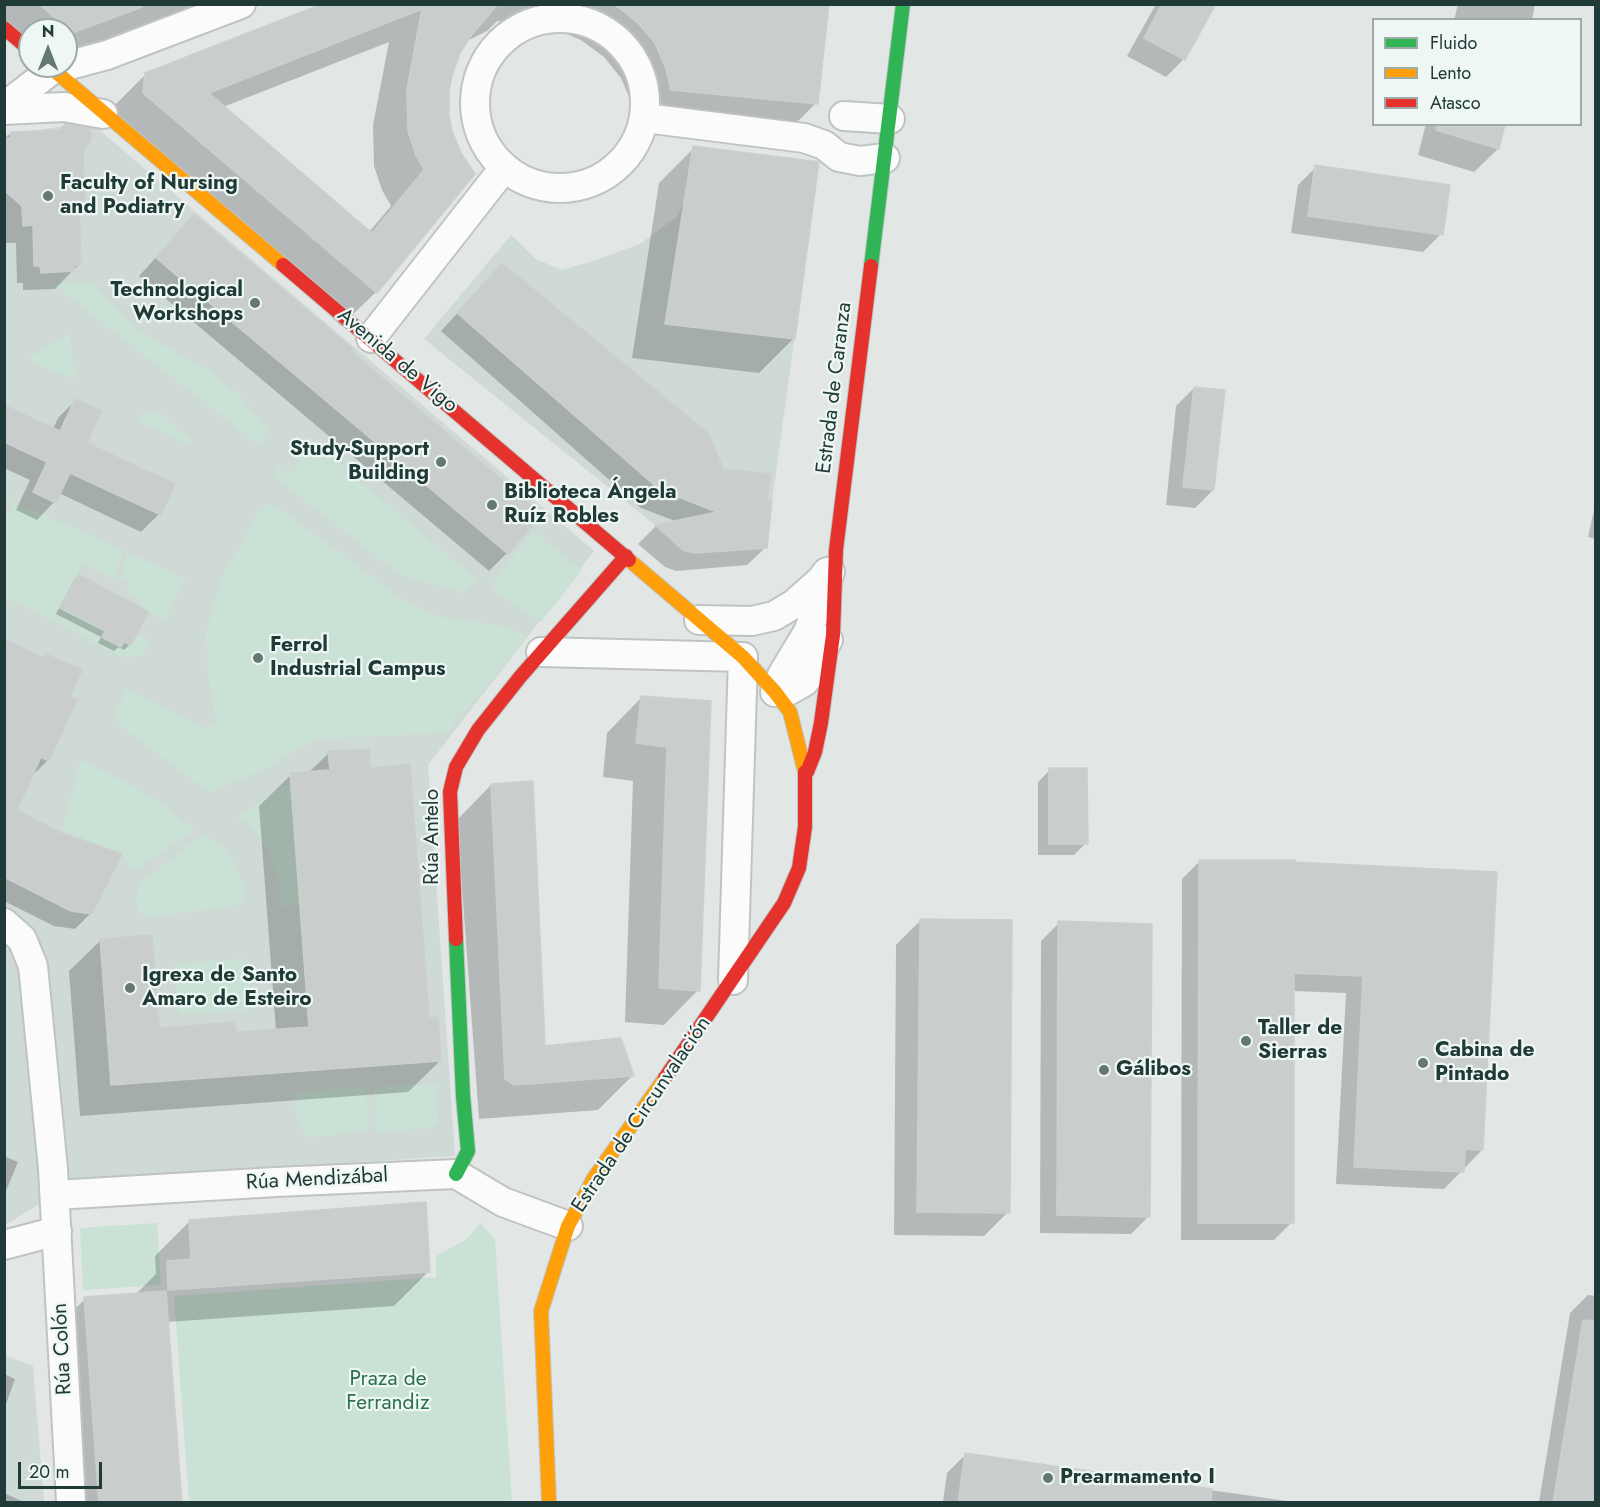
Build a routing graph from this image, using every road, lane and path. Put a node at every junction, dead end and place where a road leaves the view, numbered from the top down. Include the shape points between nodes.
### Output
1 (241, 4) edge
2 (903, 4) edge
3 (547, 12) edge
4 (4, 28) edge
5 (18, 40) edge
6 (78, 62) edge
7 (43, 78) edge
8 (69, 78) edge
9 (4, 104) edge
10 (4, 110) edge
11 (103, 114) junction
12 (844, 116) dead end
13 (645, 118) junction
14 (890, 119) junction
15 (885, 158) junction
16 (504, 168) junction
17 (371, 338) junction
18 (626, 556) junction
19 (834, 558) junction
20 (699, 620) junction
21 (833, 635) junction
22 (541, 652) junction
23 (743, 657) junction
24 (776, 692) junction
25 (806, 776) junction
26 (4, 922) edge
27 (733, 980) junction
28 (456, 1174) junction
29 (55, 1195) junction
30 (567, 1226) junction
31 (57, 1231) junction
32 (4, 1245) edge
33 (71, 1503) edge
34 (549, 1503) edge

1 - 6 street via 107,55
2 - 14 street, Estrada de Caranza
3 - 13 street via 600,27 622,44 637,66 645,92
3 - 16 street via 499,44 483,67 475,93 476,121 486,147
4 - 5 street
7 - 9 street
8 - 11 street, Avenida de Vigo
10 - 11 street via 64,107
11 - 17 street, Avenida de Vigo
12 - 14 street
13 - 15 street via 804,138 824,145 839,157 860,161
13 - 16 street via 636,143 621,163 600,179 576,187 550,188 526,182
14 - 15 street, Estrada de Caranza
15 - 19 street, Estrada de Caranza
16 - 17 street
17 - 18 street, Avenida de Vigo
18 - 20 street, Avenida de Vigo
18 - 22 street, Rúa Antelo
19 - 20 street via 821,580 794,604 774,615 752,621
19 - 21 street, Estrada de Caranza
19 - 24 street via 808,632
20 - 23 street, Avenida de Vigo
21 - 24 street via 804,682 788,691
21 - 25 street, Estrada de Caranza via 821,723
22 - 23 street
22 - 28 street, Rúa Antelo via 478,730 456,767 450,792 468,1151
23 - 24 street, Avenida de Vigo
23 - 27 street
24 - 25 street, Avenida de Vigo via 790,712
25 - 27 street, Estrada de Circunvalación via 799,868 784,903
26 - 29 street, Rúa Colón via 22,939 33,966
27 - 30 street, Estrada de Circunvalación via 594,1178
28 - 29 street, Rúa Mendizábal
28 - 30 street via 503,1202
29 - 31 street, Rúa Colón
30 - 34 street, Estrada de Circunvalación via 541,1311
31 - 32 street
31 - 33 street, Rúa Colón

